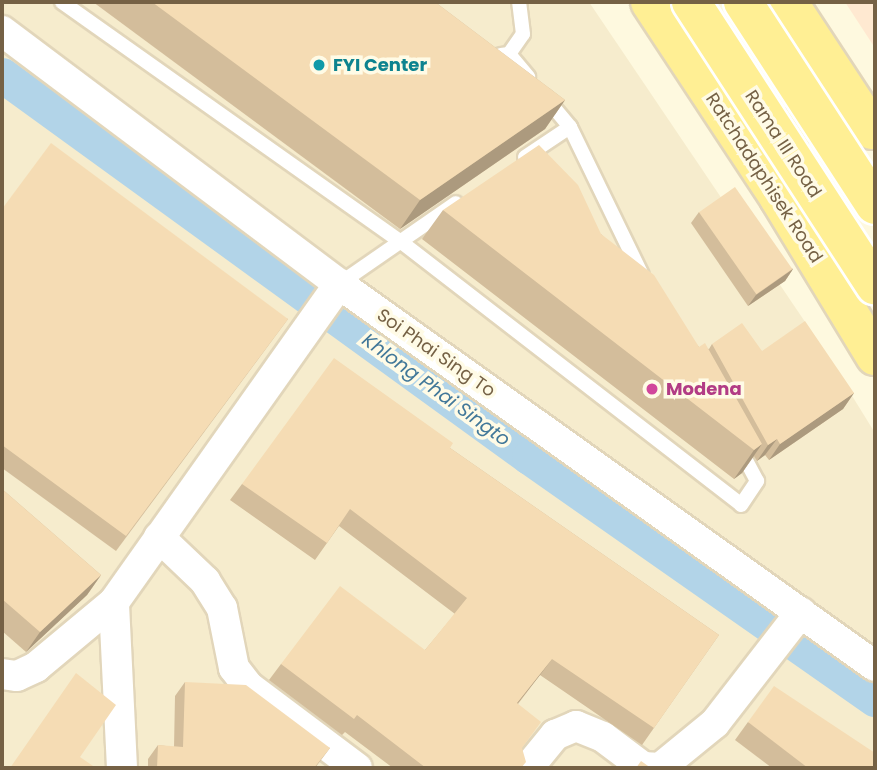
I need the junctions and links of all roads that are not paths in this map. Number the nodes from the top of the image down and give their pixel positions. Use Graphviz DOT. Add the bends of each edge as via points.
graph roads {
  1 [pos="62,2"];
  2 [pos="519,2"];
  3 [pos="650,2"];
  4 [pos="691,2"];
  5 [pos="743,2"];
  6 [pos="788,2"];
  7 [pos="2,31"];
  8 [pos="481,53"];
  9 [pos="509,54"];
  10 [pos="570,127"];
  11 [pos="874,132"];
  12 [pos="513,165"];
  13 [pos="468,195"];
  14 [pos="779,198"];
  15 [pos="875,205"];
  16 [pos="400,241"];
  17 [pos="875,285"];
  18 [pos="333,292"];
  19 [pos="653,294"];
  20 [pos="875,356"];
  21 [pos="731,434"];
  22 [pos="159,537"];
  23 [pos="114,603"];
  24 [pos="795,620"];
  25 [pos="875,666"];
  26 [pos="7,683"];
  27 [pos="122,768"];
  28 [pos="357,768"];
  29 [pos="528,768"];
  1 -- 16 [label="lane"];
  2 -- 9 [label="lane" via="523,34"];
  3 -- 14 [label="main road, Ratchadaphisek Road"];
  4 -- 17 [label="main road, Rama III Road, bridge"];
  5 -- 15 [label="main road, bridge"];
  6 -- 11 [label="main road"];
  7 -- 18 [label="street, Soi Phai Sing To"];
  8 -- 9 [label="lane" via="489,57"];
  9 -- 10 [label="lane"];
  10 -- 12 [label="lane"];
  10 -- 19 [label="lane"];
  11 -- 14 [label="main road" via="842,111 810,116 788,134 771,159"];
  13 -- 16 [label="lane"];
  14 -- 20 [label="main road, Ratchadaphisek Road"];
  16 -- 18 [label="lane"];
  16 -- 21 [label="lane" via="741,505 757,481"];
  18 -- 22 [label="street"];
  18 -- 24 [label="street, Soi Phai Sing To"];
  22 -- 23 [label="street"];
  22 -- 28 [label="street" via="205,581 222,608 234,668 249,687"];
  23 -- 26 [label="street" via="36,667"];
  23 -- 27 [label="street"];
  24 -- 25 [label="street, Soi Phai Sing To"];
  24 -- 29 [label="street" via="715,723 660,768 643,767 603,737 576,726 555,735"];
}
